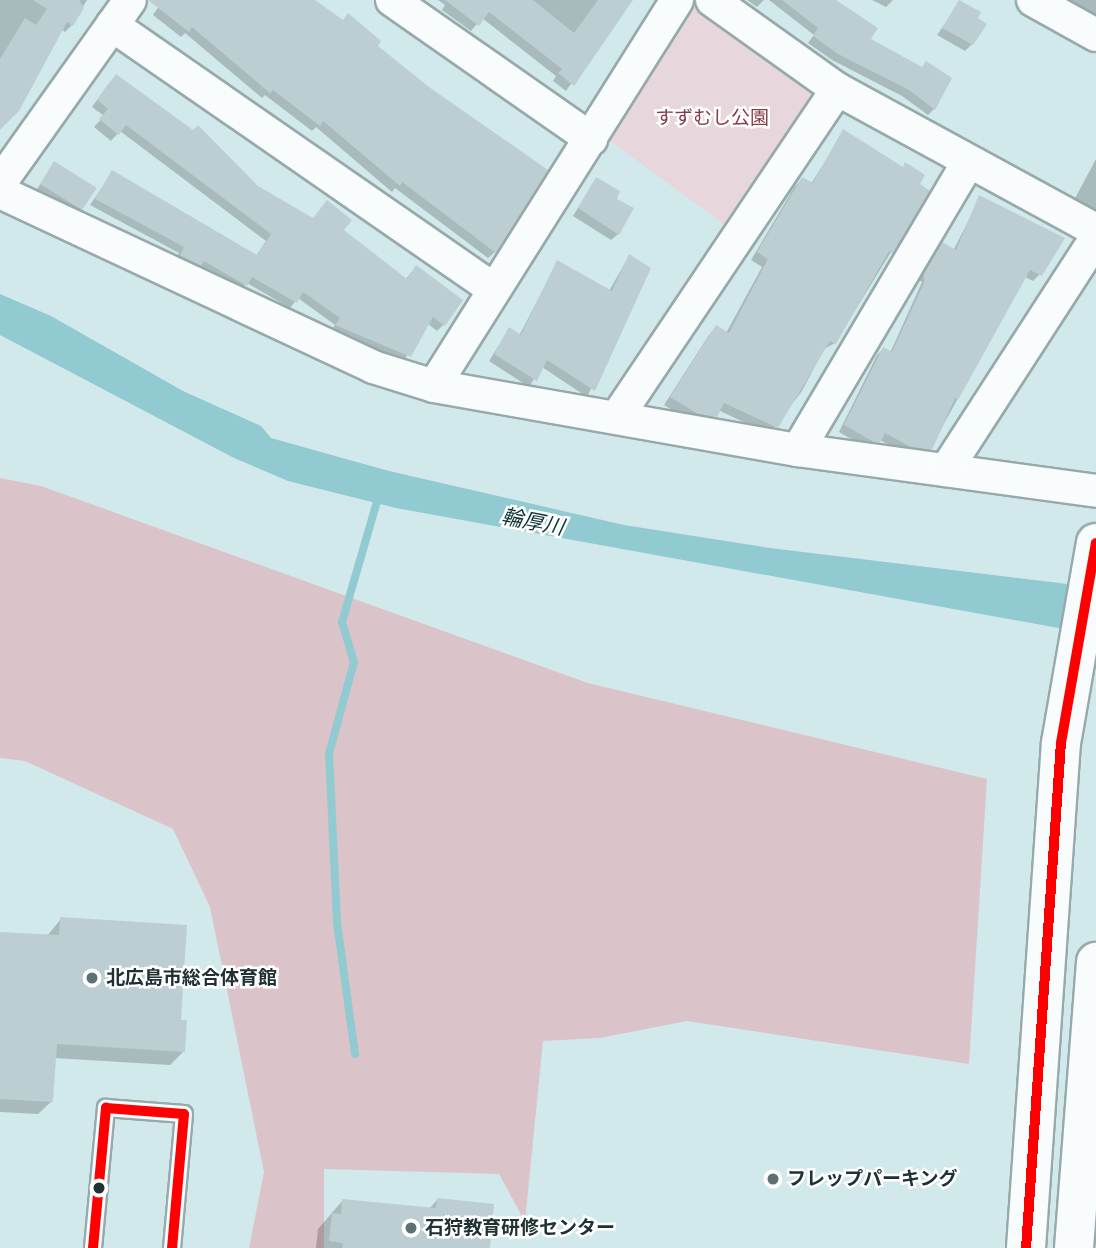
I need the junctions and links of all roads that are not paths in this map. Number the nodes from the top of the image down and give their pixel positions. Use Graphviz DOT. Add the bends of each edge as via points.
graph roads {
  1 [pos="392,0"];
  2 [pos="677,0"];
  3 [pos="712,0"];
  4 [pos="1033,0"];
  5 [pos="121,12"];
  6 [pos="1096,35"];
  7 [pos="837,89"];
  8 [pos="591,139"];
  9 [pos="968,162"];
  10 [pos="0,183"];
  11 [pos="0,192"];
  12 [pos="1096,230"];
  13 [pos="1096,238"];
  14 [pos="494,290"];
  15 [pos="434,386"];
  16 [pos="617,417"];
  17 [pos="798,450"];
  18 [pos="946,470"];
  19 [pos="1096,491"];
  20 [pos="1096,542"];
  21 [pos="1096,962"];
  22 [pos="93,1248"];
  23 [pos="172,1248"];
  24 [pos="1026,1248"];
  25 [pos="1074,1248"];
  1 -- 8 [label="street"];
  2 -- 8 [label="street"];
  3 -- 7 [label="street"];
  4 -- 6 [label="street"];
  5 -- 10 [label="street"];
  5 -- 14 [label="street"];
  7 -- 9 [label="street"];
  7 -- 16 [label="street"];
  8 -- 14 [label="street"];
  9 -- 12 [label="street"];
  9 -- 17 [label="street"];
  11 -- 15 [label="street" via="373,367"];
  13 -- 18 [label="street"];
  14 -- 15 [label="street"];
  15 -- 16 [label="street"];
  16 -- 17 [label="street"];
  17 -- 18 [label="street"];
  18 -- 19 [label="street"];
  20 -- 24 [label="street" via="1061,743"];
  21 -- 25 [label="street"];
  22 -- 23 [label="lane" via="106,1108 184,1114"];
}
